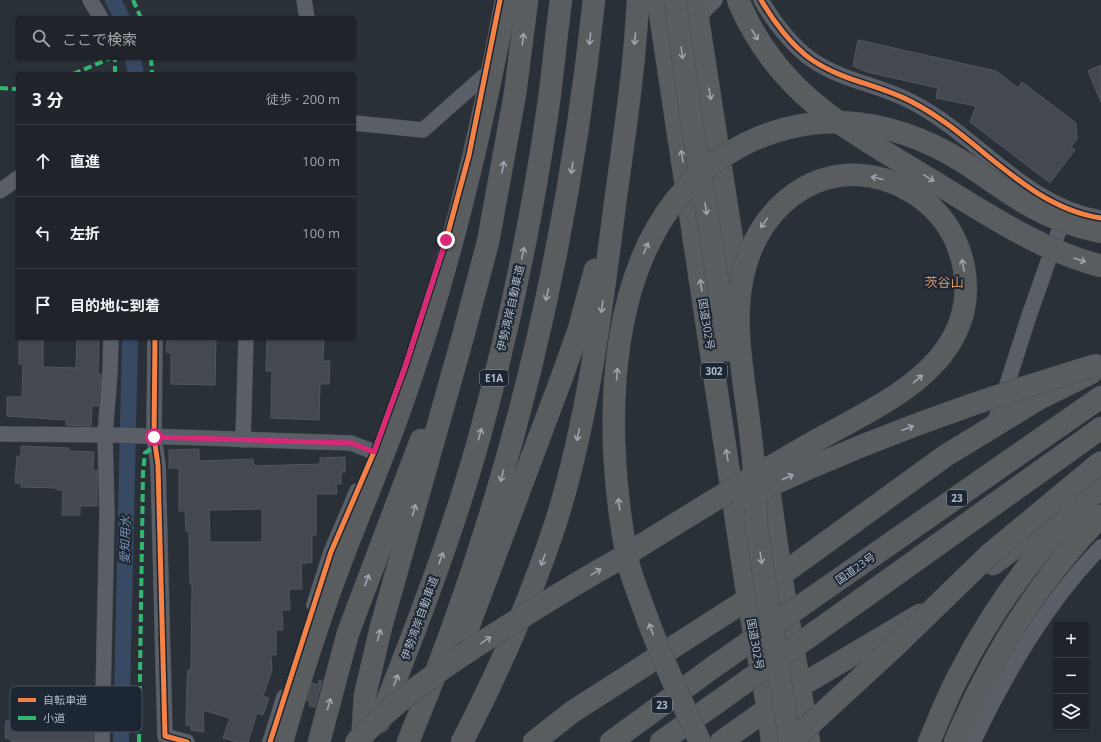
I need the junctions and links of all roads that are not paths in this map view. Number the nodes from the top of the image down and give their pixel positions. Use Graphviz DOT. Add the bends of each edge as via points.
graph roads {
  1 [pos="90,0"];
  2 [pos="304,0"];
  3 [pos="500,0"];
  4 [pos="506,0"];
  5 [pos="528,0"];
  6 [pos="561,0"];
  7 [pos="594,0"];
  8 [pos="638,0"];
  9 [pos="658,0"];
  10 [pos="675,0"];
  11 [pos="715,0"];
  12 [pos="738,0"];
  13 [pos="761,0"];
  14 [pos="697,9"];
  15 [pos="100,16"];
  16 [pos="307,16"];
  17 [pos="484,76"];
  18 [pos="626,122"];
  19 [pos="356,123"];
  20 [pos="16,179"];
  21 [pos="0,191"];
  22 [pos="498,192"];
  23 [pos="1067,208"];
  24 [pos="1101,218"];
  25 [pos="1101,232"];
  26 [pos="1101,266"];
  27 [pos="111,340"];
  28 [pos="155,340"];
  29 [pos="246,340"];
  30 [pos="1101,362"];
  31 [pos="1101,368"];
  32 [pos="1101,398"];
  33 [pos="994,425"];
  34 [pos="1101,428"];
  35 [pos="0,434"];
  36 [pos="109,435"];
  37 [pos="154,437"];
  38 [pos="243,440"];
  39 [pos="374,452"];
  40 [pos="1101,462"];
  41 [pos="1101,471"];
  42 [pos="1101,487"];
  43 [pos="1101,516"];
  44 [pos="757,534"];
  45 [pos="1101,547"];
  46 [pos="616,560"];
  47 [pos="781,575"];
  48 [pos="748,599"];
  49 [pos="103,686"];
  50 [pos="800,686"];
  51 [pos="768,709"];
  52 [pos="102,732"];
  53 [pos="102,742"];
  54 [pos="188,742"];
  55 [pos="270,742"];
  56 [pos="282,742"];
  57 [pos="319,742"];
  58 [pos="356,742"];
  59 [pos="362,742"];
  60 [pos="371,742"];
  61 [pos="408,742"];
  62 [pos="421,742"];
  63 [pos="462,742"];
  64 [pos="534,742"];
  65 [pos="611,742"];
  66 [pos="661,742"];
  67 [pos="700,742"];
  68 [pos="721,742"];
  69 [pos="772,742"];
  70 [pos="790,742"];
  71 [pos="809,742"];
  72 [pos="929,742"];
  73 [pos="955,742"];
  74 [pos="973,742"];
  1 -- 15 [label="street"];
  2 -- 16 [label="street"];
  3 -- 17 [label="street"];
  4 -- 56 [label="highway" via="459,221 432,313 398,416 322,615"];
  22 -- 5 [label="highway, one-way"];
  60 -- 6 [label="highway, 伊勢湾岸自動車道 / E1A, one-way, bridge" via="411,643 447,541 491,392 529,223 548,108"];
  7 -- 61 [label="highway, one-way, bridge" via="572,169 532,362 499,485 474,565 449,639"];
  8 -- 18 [label="highway, one-way"];
  48 -- 9 [label="highway, 国道302号 / 302, one-way"];
  10 -- 44 [label="highway, one-way, bridge"];
  11 -- 14 [label="street"];
  12 -- 26 [label="highway, one-way, bridge" via="753,32 768,54 784,74 820,108 872,144 1010,227 1062,254"];
  13 -- 23 [label="street" via="786,34 810,58 833,73 912,102 963,134 1034,191"];
  14 -- 47 [label="highway, one-way"];
  17 -- 19 [label="street" via="423,130"];
  17 -- 39 [label="street" via="470,155 446,240 405,367"];
  18 -- 62 [label="highway, bridge" via="602,241 576,337 507,528"];
  18 -- 63 [label="highway, one-way, bridge" via="600,317 570,471 556,521 523,610 482,704"];
  20 -- 21 [label="street"];
  57 -- 22 [label="highway, one-way" via="348,633 427,426"];
  59 -- 22 [label="highway, one-way" via="365,695 381,627 474,300"];
  23 -- 24 [label="street"];
  23 -- 33 [label="street"];
  67 -- 25 [label="highway, one-way, bridge" via="658,648 629,564 617,489 615,423 618,357 628,297 647,244 677,197 716,161 761,136 808,124 858,124 900,132 924,142 948,153 1032,207 1077,226"];
  27 -- 36 [label="street"];
  28 -- 37 [label="street"];
  29 -- 38 [label="street"];
  46 -- 30 [label="highway, one-way, bridge" via="702,517 842,453 972,404"];
  31 -- 33 [label="highway" via="1040,398"];
  32 -- 65 [label="highway, 国道23号 / 23, bridge" via="712,668"];
  33 -- 47 [label="highway" via="945,456"];
  34 -- 66 [label="highway, 23, bridge"];
  35 -- 36 [label="street"];
  36 -- 37 [label="street"];
  36 -- 49 [label="street"];
  37 -- 38 [label="street"];
  37 -- 54 [label="street" via="158,465 165,736"];
  38 -- 39 [label="street" via="351,443"];
  39 -- 55 [label="street" via="331,552"];
  40 -- 70 [label="highway, bridge" via="990,554 892,650"];
  41 -- 50 [label="highway" via="1040,529 970,581 912,621"];
  42 -- 72 [label="highway" via="1045,545 992,616 959,674"];
  43 -- 73 [label="highway" via="1043,584 1013,629 989,670"];
  46 -- 44 [label="highway, one-way, bridge" via="741,484 748,480 755,476 762,472 842,425 888,400 921,376 945,351 955,335 966,297 966,279 957,241 944,220 923,199 888,180 851,174 834,177 799,190 784,200 771,214 751,246 741,281 740,323 754,461 754,476 755,483"];
  44 -- 70 [label="highway, one-way, bridge"];
  45 -- 74 [label="street" via="1053,603 1019,654"];
  58 -- 46 [label="highway, one-way, bridge" via="401,700 440,672 499,631"];
  47 -- 48 [label="highway"];
  47 -- 50 [label="highway"];
  48 -- 51 [label="highway, 国道302号 / 302"];
  48 -- 64 [label="highway" via="572,712"];
  50 -- 51 [label="highway"];
  50 -- 71 [label="highway"];
  51 -- 68 [label="highway"];
  51 -- 69 [label="highway, 国道302号 / 302"];
  52 -- 53 [label="street"];
}
